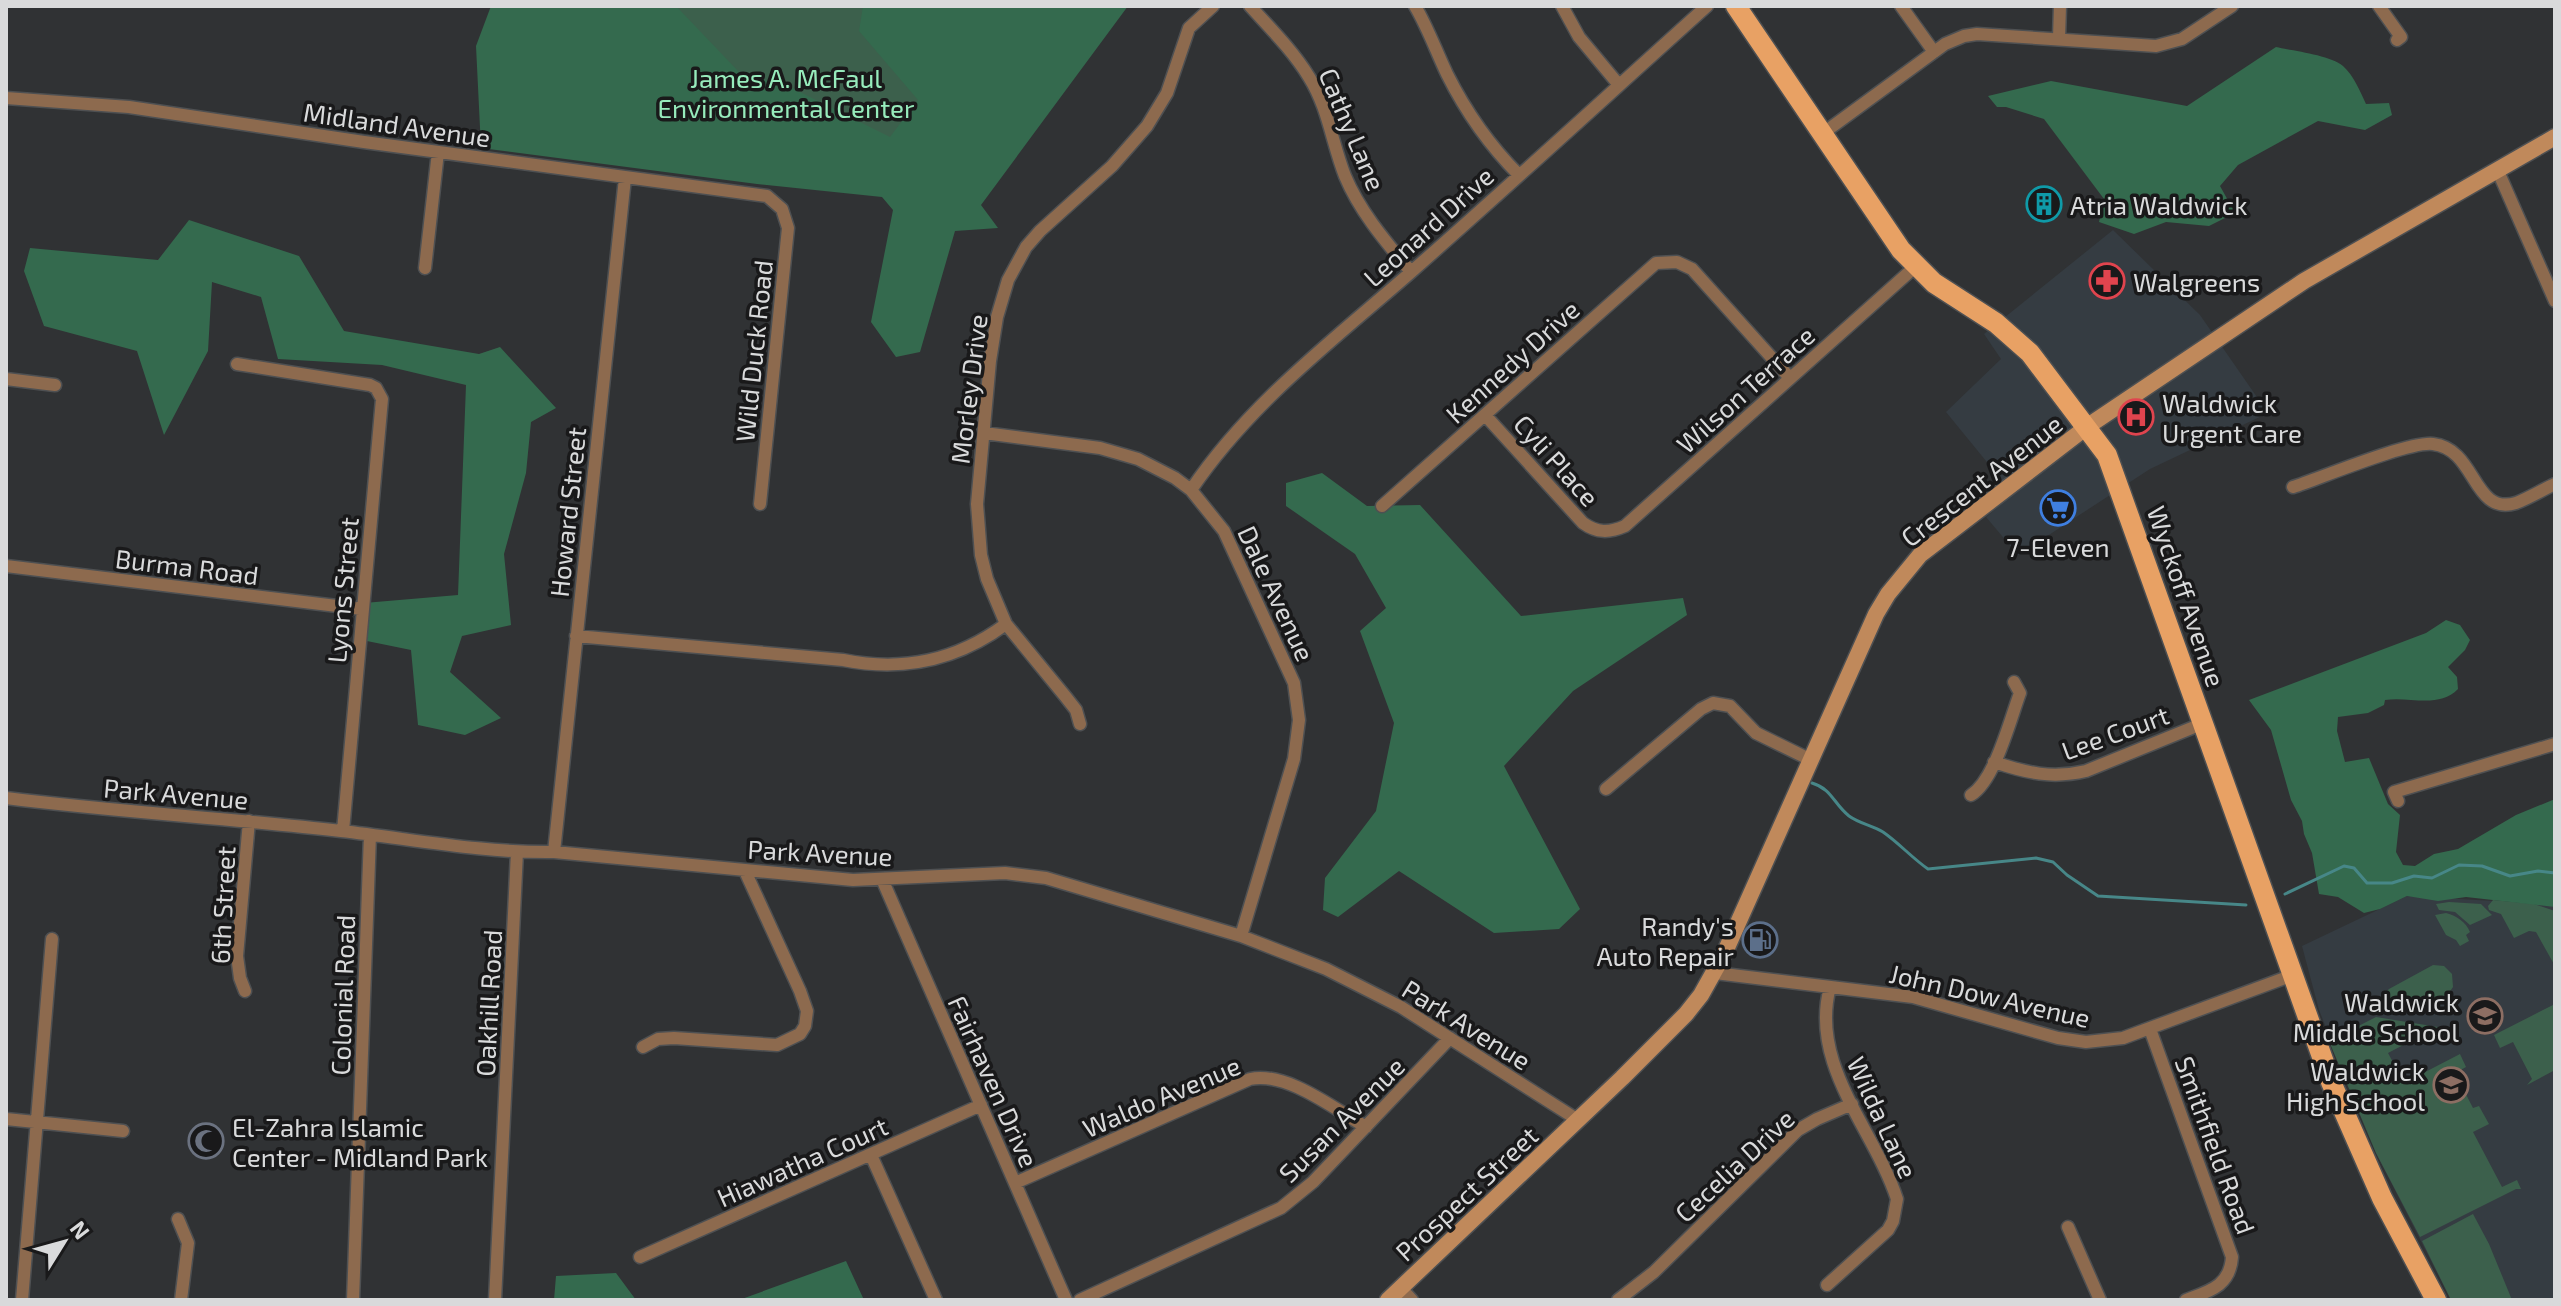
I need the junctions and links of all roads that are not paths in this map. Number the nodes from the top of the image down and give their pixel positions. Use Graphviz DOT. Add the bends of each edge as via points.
graph roads {
  1 [pos="1213,6"];
  2 [pos="1250,6"];
  3 [pos="1415,6"];
  4 [pos="1562,6"];
  5 [pos="1707,6"];
  6 [pos="1736,6"];
  7 [pos="1901,6"];
  8 [pos="2060,6"];
  9 [pos="2379,6"];
  10 [pos="2228,7"];
  11 [pos="2059,38"];
  12 [pos="2397,40"];
  13 [pos="1934,52"];
  14 [pos="1619,85"];
  15 [pos="6,98"];
  16 [pos="1822,134"];
  17 [pos="2555,137"];
  18 [pos="438,152"];
  19 [pos="2497,169"];
  20 [pos="1519,175"];
  21 [pos="625,178"];
  22 [pos="778,205"];
  23 [pos="1916,266"];
  24 [pos="425,268"];
  25 [pos="1411,272"];
  26 [pos="2555,301"];
  27 [pos="237,364"];
  28 [pos="1790,378"];
  29 [pos="6,379"];
  30 [pos="55,385"];
  31 [pos="1485,415"];
  32 [pos="2088,426"];
  33 [pos="984,433"];
  34 [pos="2555,484"];
  35 [pos="2293,487"];
  36 [pos="1191,490"];
  37 [pos="760,504"];
  38 [pos="1382,506"];
  39 [pos="1599,531"];
  40 [pos="6,566"];
  41 [pos="362,609"];
  42 [pos="1006,624"];
  43 [pos="576,636"];
  44 [pos="2014,682"];
  45 [pos="2204,723"];
  46 [pos="1080,724"];
  47 [pos="2555,744"];
  48 [pos="1811,760"];
  49 [pos="1994,762"];
  50 [pos="1606,789"];
  51 [pos="1971,795"];
  52 [pos="6,798"];
  53 [pos="2398,801"];
  54 [pos="249,821"];
  55 [pos="343,831"];
  56 [pos="370,835"];
  57 [pos="517,852"];
  58 [pos="554,852"];
  59 [pos="745,871"];
  60 [pos="882,879"];
  61 [pos="1241,936"];
  62 [pos="52,939"];
  63 [pos="1715,973"];
  64 [pos="2293,975"];
  65 [pos="1830,987"];
  66 [pos="245,991"];
  67 [pos="2150,1029"];
  68 [pos="1450,1038"];
  69 [pos="643,1047"];
  70 [pos="1852,1104"];
  71 [pos="981,1105"];
  72 [pos="6,1119"];
  73 [pos="1578,1120"];
  74 [pos="35,1122"];
  75 [pos="1366,1127"];
  76 [pos="123,1131"];
  77 [pos="871,1155"];
  78 [pos="1015,1183"];
  79 [pos="178,1219"];
  80 [pos="2068,1227"];
  81 [pos="640,1257"];
  82 [pos="1827,1285"];
  83 [pos="1406,1294"];
  84 [pos="1636,1295"];
  85 [pos="22,1300"];
  86 [pos="181,1300"];
  87 [pos="353,1300"];
  88 [pos="495,1300"];
  89 [pos="936,1300"];
  90 [pos="1066,1300"];
  91 [pos="1080,1300"];
  92 [pos="1388,1300"];
  93 [pos="1618,1300"];
  94 [pos="2100,1300"];
  95 [pos="2186,1300"];
  96 [pos="2436,1300"];
  1 -- 33 [label="street, Morley Drive" via="1189,28 1154,116 1112,166 1040,231 1016,263 997,317"];
  2 -- 25 [label="street, Cathy Lane" via="1310,79 1356,198"];
  3 -- 20 [label="street" via="1464,105"];
  4 -- 14 [label="street" via="1585,45"];
  5 -- 14 [label="street, Leonard Drive"];
  6 -- 16 [label="main road, Wyckoff Avenue"];
  7 -- 13 [label="street"];
  8 -- 11 [label="street"];
  9 -- 12 [label="street" via="2401,37"];
  10 -- 11 [label="street" via="2182,39 2156,46"];
  11 -- 13 [label="street" via="1977,34"];
  13 -- 16 [label="street"];
  14 -- 20 [label="street, Leonard Drive"];
  15 -- 18 [label="street, Midland Avenue" via="129,107"];
  16 -- 23 [label="main road, Wyckoff Avenue"];
  17 -- 19 [label="main road, Crescent Avenue"];
  18 -- 21 [label="street, Midland Avenue"];
  18 -- 24 [label="street"];
  19 -- 26 [label="street"];
  19 -- 32 [label="main road, Crescent Avenue" via="2304,281"];
  20 -- 25 [label="street, Leonard Drive"];
  21 -- 22 [label="street, Midland Avenue" via="758,193"];
  21 -- 43 [label="street, Howard Street"];
  22 -- 37 [label="street, Wild Duck Road" via="788,228"];
  23 -- 28 [label="street, Wilson Terrace"];
  23 -- 32 [label="main road, Wyckoff Avenue" via="1952,298 2014,337"];
  25 -- 36 [label="street, Leonard Drive" via="1246,421"];
  27 -- 41 [label="street, Lyons Street" via="370,385 382,399"];
  28 -- 31 [label="street, Kennedy Drive" via="1692,269 1677,262 1656,263"];
  28 -- 39 [label="street, Wilson Terrace" via="1625,526"];
  29 -- 30 [label="street"];
  31 -- 38 [label="street, Kennedy Drive"];
  31 -- 39 [label="street, Cyli Place" via="1583,523"];
  32 -- 45 [label="main road, Wyckoff Avenue" via="2115,469"];
  32 -- 48 [label="main road, Crescent Avenue" via="1938,539 1904,572 1876,614"];
  33 -- 36 [label="street, Dale Avenue" via="1119,452"];
  33 -- 42 [label="street, Morley Drive" via="978,530 987,579"];
  34 -- 35 [label="street" via="2515,503 2497,503 2483,494 2459,456 2431,443"];
  36 -- 61 [label="street, Dale Avenue" via="1224,531 1274,635 1298,700 1294,759"];
  40 -- 41 [label="street, Burma Road"];
  41 -- 55 [label="street, Lyons Street"];
  42 -- 43 [label="street" via="969,648 931,662 883,666"];
  42 -- 46 [label="street, Morley Drive" via="1076,710"];
  43 -- 58 [label="street, Howard Street"];
  44 -- 49 [label="street" via="2020,693"];
  45 -- 49 [label="street, Lee Court" via="2068,775 2031,774"];
  45 -- 64 [label="main road, Wyckoff Avenue"];
  47 -- 53 [label="street" via="2394,792"];
  48 -- 50 [label="street" via="1756,733 1730,706 1713,703"];
  48 -- 63 [label="main road, Crescent Avenue"];
  49 -- 51 [label="street" via="1981,789"];
  52 -- 54 [label="street, Park Avenue"];
  54 -- 55 [label="street, Park Avenue"];
  54 -- 66 [label="street, 6th Street" via="237,956"];
  55 -- 56 [label="street, Park Avenue"];
  56 -- 57 [label="street, Park Avenue"];
  56 -- 87 [label="street, Colonial Road"];
  57 -- 58 [label="street, Park Avenue"];
  57 -- 88 [label="street, Oakhill Road"];
  58 -- 59 [label="street, Park Avenue"];
  59 -- 60 [label="street, Park Avenue"];
  59 -- 69 [label="street" via="800,991 807,1011 805,1026 777,1045 674,1038"];
  60 -- 61 [label="street, Park Avenue" via="1026,874"];
  60 -- 71 [label="street, Fairhaven Drive"];
  61 -- 68 [label="street, Park Avenue" via="1364,987"];
  62 -- 74 [label="street"];
  63 -- 65 [label="street, John Dow Avenue"];
  63 -- 73 [label="main road, Crescent Avenue" via="1686,1014"];
  64 -- 67 [label="street, John Dow Avenue"];
  64 -- 96 [label="main road, Wyckoff Avenue" via="2355,1141"];
  65 -- 67 [label="street, John Dow Avenue" via="1913,997 2069,1041 2109,1041"];
  65 -- 70 [label="street, Wilda Lane" via="1825,1015 1828,1050"];
  67 -- 95 [label="street, Smithfield Road" via="2232,1257 2223,1283"];
  68 -- 73 [label="street, Park Avenue"];
  68 -- 75 [label="street, Susan Avenue"];
  70 -- 82 [label="street, Wilda Lane" via="1893,1188 1896,1209 1888,1230"];
  70 -- 84 [label="street, Cecelia Drive" via="1798,1130"];
  71 -- 77 [label="street, Hiawatha Court"];
  71 -- 78 [label="street, Fairhaven Drive"];
  72 -- 74 [label="street"];
  73 -- 83 [label="main road, Prospect Street"];
  74 -- 76 [label="street"];
  74 -- 85 [label="street"];
  75 -- 78 [label="street, Waldo Avenue" via="1284,1081 1261,1077"];
  75 -- 91 [label="street, Susan Avenue" via="1281,1208"];
  77 -- 81 [label="street, Hiawatha Court"];
  77 -- 89 [label="street"];
  78 -- 90 [label="street, Fairhaven Drive"];
  79 -- 86 [label="street" via="188,1243"];
  80 -- 94 [label="street"];
  83 -- 92 [label="main road, Prospect Street"];
  84 -- 93 [label="street, Cecelia Drive"];
}
